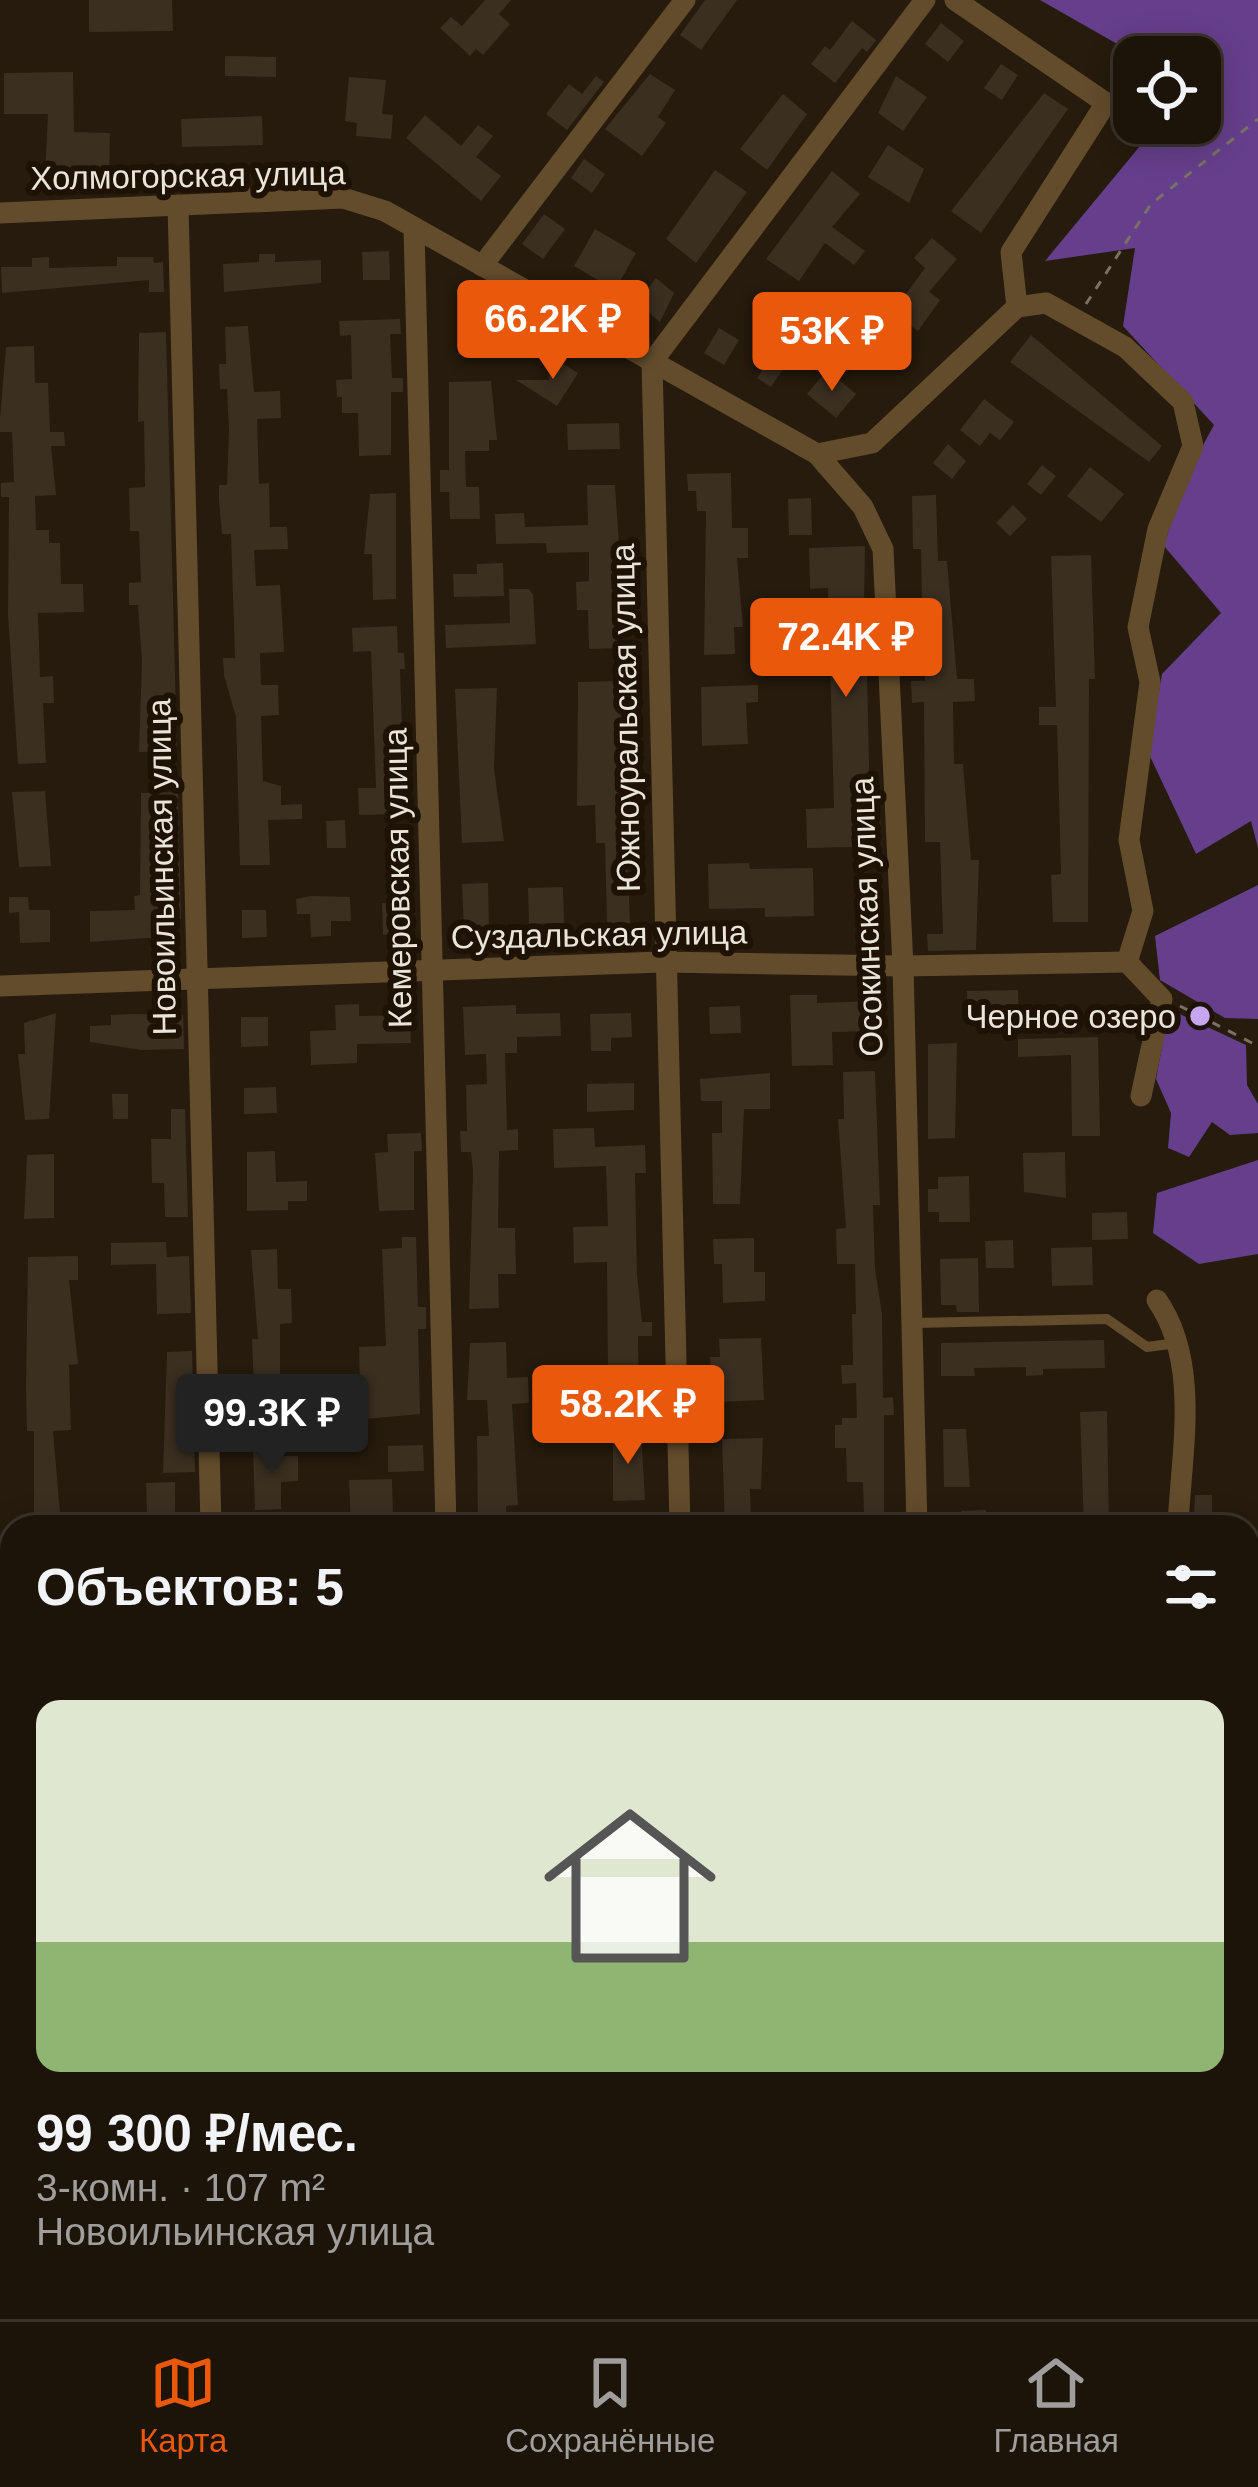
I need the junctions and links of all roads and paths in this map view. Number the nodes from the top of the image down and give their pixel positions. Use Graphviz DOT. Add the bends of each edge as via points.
graph roads {
  1 [pos="685,0"];
  2 [pos="925,0"];
  3 [pos="955,0"];
  4 [pos="1258,119"];
  5 [pos="186,194"];
  6 [pos="0,213"];
  7 [pos="414,228"];
  8 [pos="482,266"];
  9 [pos="1017,307"];
  10 [pos="1076,320"];
  11 [pos="652,362"];
  12 [pos="817,454"];
  13 [pos="662,962"];
  14 [pos="1127,962"];
  15 [pos="903,966"];
  16 [pos="432,970"];
  17 [pos="197,977"];
  18 [pos="0,986"];
  19 [pos="1162,999"];
  20 [pos="1258,1046"];
  21 [pos="1141,1096"];
  22 [pos="1157,1300"];
  23 [pos="914,1323"];
  24 [pos="1177,1343"];
  25 [pos="211,1515"];
  26 [pos="446,1515"];
  27 [pos="680,1515"];
  28 [pos="917,1515"];
  29 [pos="1178,1515"];
  1 -- 8 [label="street"];
  2 -- 11 [label="street"];
  3 -- 9 [label="street" via="1106,103 1011,252"];
  4 -- 10 [label="path" via="1151,204"];
  5 -- 6 [label="street, Холмогорская улица"];
  5 -- 7 [label="street, Холмогорская улица" via="248,202 343,199"];
  5 -- 17 [label="street, Новоильинская улица"];
  7 -- 8 [label="street, Холмогорская улица"];
  7 -- 16 [label="street, Кемеровская улица"];
  8 -- 11 [label="street, Холмогорская улица"];
  9 -- 10 [label="street" via="1046,303"];
  9 -- 12 [label="street" via="872,443"];
  10 -- 14 [label="street" via="1126,347 1183,402 1193,446 1159,529 1138,627 1150,682 1129,840 1143,911"];
  11 -- 12 [label="street, Холмогорская улица"];
  11 -- 13 [label="street, Южноуральская улица"];
  12 -- 15 [label="street, Осокинская улица" via="863,507 883,549"];
  13 -- 15 [label="street, Суздальская улица"];
  13 -- 16 [label="street, Суздальская улица"];
  13 -- 27 [label="street, Южноуральская улица"];
  14 -- 15 [label="street, Суздальская улица"];
  14 -- 19 [label="street"];
  15 -- 23 [label="street, Осокинская улица"];
  16 -- 17 [label="street, Суздальская улица"];
  16 -- 26 [label="street, Кемеровская улица"];
  17 -- 18 [label="street, Суздальская улица"];
  17 -- 25 [label="street, Новоильинская улица"];
  19 -- 20 [label="path"];
  19 -- 21 [label="street"];
  22 -- 24 [label="street"];
  23 -- 24 [label="lane" via="1107,1319 1148,1347"];
  23 -- 28 [label="street, Осокинская улица"];
  24 -- 29 [label="street" via="1184,1359"];
}
